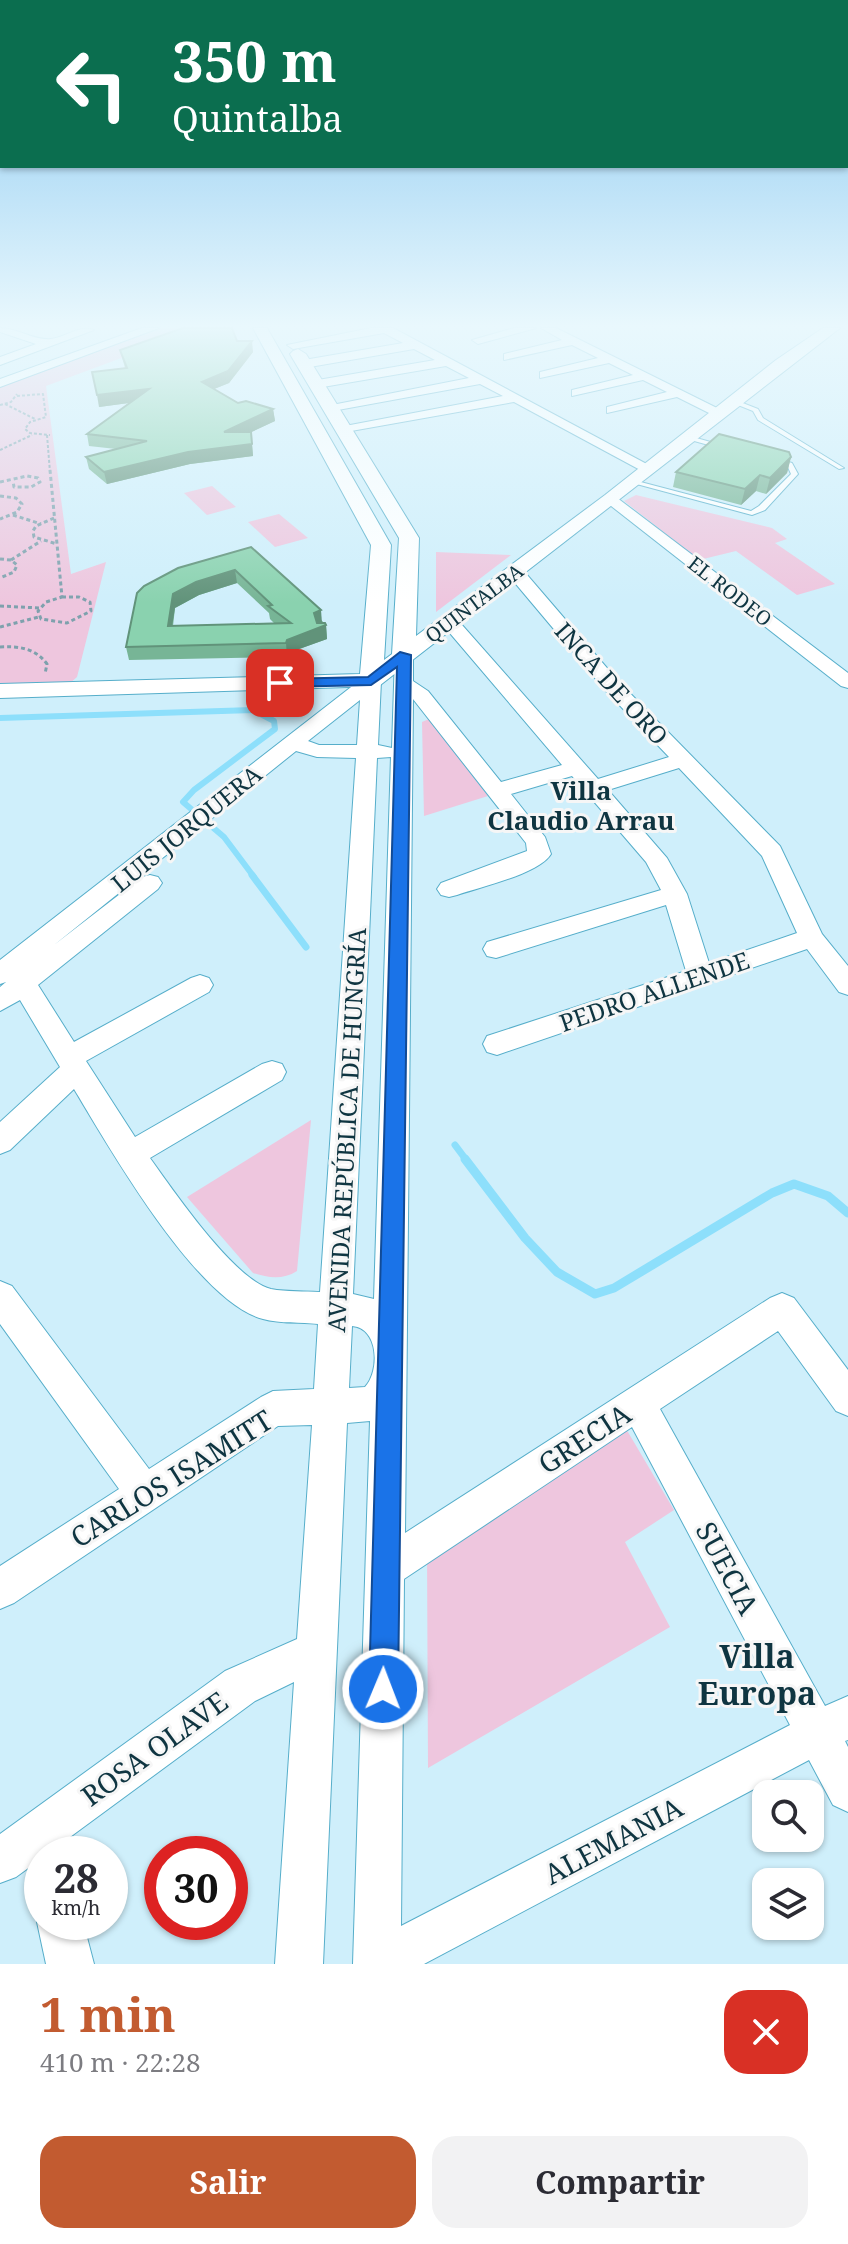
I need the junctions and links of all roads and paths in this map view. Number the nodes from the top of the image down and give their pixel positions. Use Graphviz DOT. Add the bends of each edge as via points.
graph roads {
  1 [pos="35,419"];
  2 [pos="312,420"];
  3 [pos="339,420"];
  4 [pos="400,420"];
  5 [pos="556,420"];
  6 [pos="713,420"];
  7 [pos="761,420"];
  8 [pos="535,426"];
  9 [pos="345,430"];
  10 [pos="34,434"];
  11 [pos="689,438"];
  12 [pos="0,450"];
  13 [pos="734,450"];
  14 [pos="765,457"];
  15 [pos="841,468"];
  16 [pos="649,469"];
  17 [pos="51,478"];
  18 [pos="40,480"];
  19 [pos="13,481"];
  20 [pos="0,482"];
  21 [pos="633,482"];
  22 [pos="379,490"];
  23 [pos="354,494"];
  24 [pos="0,496"];
  25 [pos="612,499"];
  26 [pos="13,514"];
  27 [pos="54,518"];
  28 [pos="0,519"];
  29 [pos="41,524"];
  30 [pos="41,541"];
  31 [pos="57,544"];
  32 [pos="0,559"];
  33 [pos="11,560"];
  34 [pos="516,573"];
  35 [pos="0,578"];
  36 [pos="62,597"];
  37 [pos="0,606"];
  38 [pos="40,608"];
  39 [pos="406,614"];
  40 [pos="39,617"];
  41 [pos="449,621"];
  42 [pos="0,627"];
  43 [pos="0,647"];
  44 [pos="393,673"];
  45 [pos="848,682"];
  46 [pos="37,690"];
  47 [pos="0,691"];
  48 [pos="293,743"];
  49 [pos="367,752"];
  50 [pos="402,752"];
  51 [pos="683,760"];
  52 [pos="578,767"];
  53 [pos="595,787"];
  54 [pos="499,790"];
  55 [pos="150,883"];
  56 [pos="449,889"];
  57 [pos="675,894"];
  58 [pos="812,938"];
  59 [pos="496,949"];
  60 [pos="700,975"];
  61 [pos="8,981"];
  62 [pos="200,985"];
  63 [pos="848,985"];
  64 [pos="497,1044"];
  65 [pos="73,1063"];
  66 [pos="272,1072"];
  67 [pos="0,1141"];
  68 [pos="132,1154"];
  69 [pos="0,1297"];
  70 [pos="335,1307"];
  71 [pos="390,1345"];
  72 [pos="390,1380"];
  73 [pos="848,1399"];
  74 [pos="638,1403"];
  75 [pos="330,1408"];
  76 [pos="144,1492"];
  77 [pos="386,1568"];
  78 [pos="0,1589"];
  79 [pos="316,1651"];
  80 [pos="833,1725"];
  81 [pos="848,1790"];
  82 [pos="50,1836"];
  83 [pos="24,1851"];
  84 [pos="0,1861"];
  85 [pos="64,1940"];
  86 [pos="378,1963"];
  87 [pos="70,1964"];
  88 [pos="299,1964"];
  1 -- 10 [label="path" via="25,429"];
  2 -- 23 [label="street, AVENIDA REPÚBLICA DE HUNGRÍA"];
  3 -- 9 [label="street"];
  4 -- 9 [label="street"];
  5 -- 8 [label="street"];
  5 -- 16 [label="street"];
  6 -- 11 [label="street, QUINTALBA"];
  7 -- 15 [label="lane"];
  9 -- 22 [label="street"];
  10 -- 12 [label="path"];
  10 -- 17 [label="path" via="48,435"];
  11 -- 13 [label="lane"];
  11 -- 16 [label="street, QUINTALBA"];
  14 -- 21 [label="lane" via="790,464 795,474 752,513"];
  16 -- 21 [label="street, QUINTALBA"];
  17 -- 18 [label="path"];
  17 -- 27 [label="path"];
  18 -- 19 [label="path" via="27,476"];
  18 -- 19 [label="path" via="26,488 14,487"];
  19 -- 20 [label="path"];
  21 -- 25 [label="street, QUINTALBA"];
  22 -- 23 [label="street"];
  22 -- 39 [label="street" via="409,538"];
  23 -- 44 [label="street, AVENIDA REPÚBLICA DE HUNGRÍA" via="381,545"];
  24 -- 26 [label="path" via="20,501"];
  25 -- 34 [label="street, QUINTALBA"];
  25 -- 45 [label="street, EL RODEO"];
  26 -- 28 [label="path"];
  26 -- 29 [label="path"];
  27 -- 29 [label="path"];
  27 -- 31 [label="path"];
  29 -- 30 [label="path" via="33,531"];
  30 -- 31 [label="path"];
  30 -- 33 [label="path"];
  31 -- 36 [label="path"];
  32 -- 33 [label="path"];
  33 -- 35 [label="path" via="16,569"];
  34 -- 41 [label="street, QUINTALBA"];
  34 -- 51 [label="street, INCA DE ORO"];
  36 -- 38 [label="path"];
  36 -- 40 [label="path" via="85,599 91,611 63,624"];
  37 -- 38 [label="path"];
  38 -- 40 [label="path"];
  39 -- 41 [label="street"];
  39 -- 44 [label="street"];
  40 -- 42 [label="path"];
  41 -- 44 [label="street, QUINTALBA"];
  41 -- 52 [label="street"];
  43 -- 46 [label="path" via="42,655 47,664"];
  44 -- 46 [label="street"];
  44 -- 48 [label="street, LUIS JORQUERA"];
  44 -- 49 [label="street, AVENIDA REPÚBLICA DE HUNGRÍA"];
  44 -- 50 [label="street"];
  44 -- 54 [label="street" via="421,695"];
  46 -- 47 [label="street"];
  48 -- 49 [label="street" via="317,751"];
  48 -- 61 [label="street, LUIS JORQUERA"];
  49 -- 50 [label="street"];
  49 -- 70 [label="street, AVENIDA REPÚBLICA DE HUNGRÍA"];
  50 -- 71 [label="street"];
  51 -- 53 [label="street"];
  51 -- 58 [label="street, INCA DE ORO" via="772,852"];
  52 -- 53 [label="street"];
  52 -- 54 [label="street"];
  53 -- 57 [label="street" via="655,858"];
  54 -- 56 [label="street" via="537,842 539,854"];
  55 -- 61 [label="street"];
  57 -- 59 [label="street"];
  57 -- 60 [label="street"];
  58 -- 60 [label="street, PEDRO ALLENDE"];
  58 -- 63 [label="street, INCA DE ORO"];
  60 -- 64 [label="street, PEDRO ALLENDE"];
  61 -- 65 [label="street"];
  62 -- 65 [label="street"];
  65 -- 67 [label="street"];
  65 -- 68 [label="street"];
  66 -- 68 [label="street"];
  68 -- 70 [label="street" via="185,1234 248,1299"];
  69 -- 76 [label="street"];
  70 -- 71 [label="street" via="374,1315 384,1325"];
  70 -- 75 [label="street, AVENIDA REPÚBLICA DE HUNGRÍA"];
  71 -- 72 [label="street"];
  72 -- 75 [label="street, CARLOS ISAMITT" via="370,1404"];
  72 -- 77 [label="street"];
  73 -- 74 [label="street, GRECIA" via="782,1309"];
  74 -- 77 [label="street, GRECIA"];
  74 -- 80 [label="street, SUECIA"];
  75 -- 76 [label="street, CARLOS ISAMITT" via="273,1409"];
  75 -- 79 [label="street, AVENIDA REPÚBLICA DE HUNGRÍA"];
  76 -- 78 [label="street, CARLOS ISAMITT"];
  77 -- 86 [label="street"];
  79 -- 82 [label="street, ROSA OLAVE" via="240,1686"];
  79 -- 88 [label="street, AVENIDA REPÚBLICA DE HUNGRÍA"];
  80 -- 81 [label="street, SUECIA"];
  80 -- 86 [label="street, ALEMANIA"];
  83 -- 84 [label="street, ROSA OLAVE"];
  85 -- 87 [label="street"];
}
